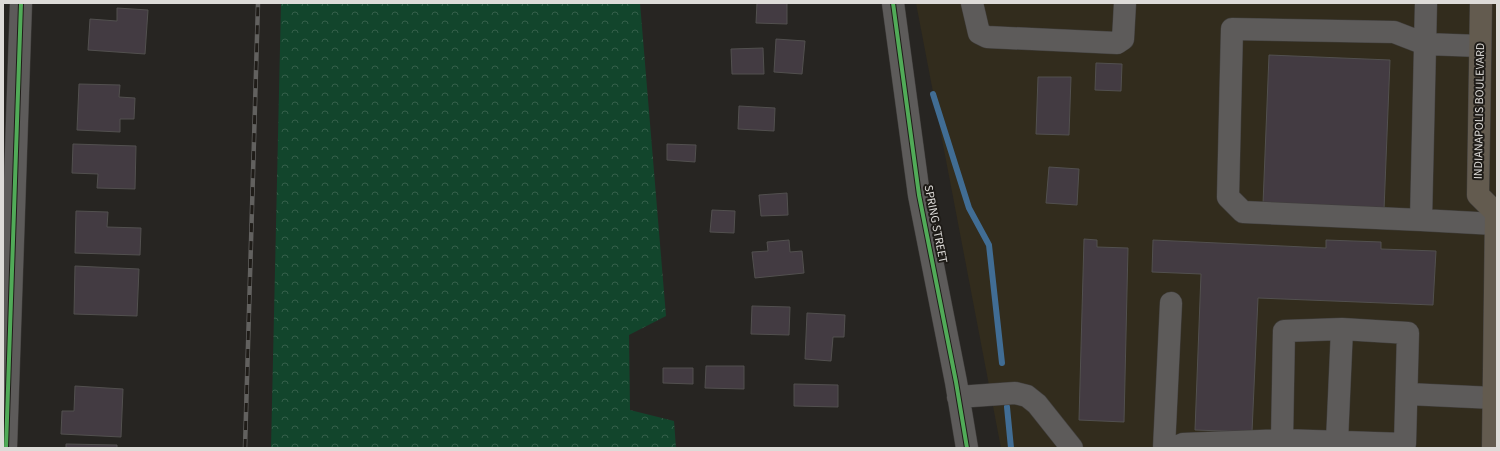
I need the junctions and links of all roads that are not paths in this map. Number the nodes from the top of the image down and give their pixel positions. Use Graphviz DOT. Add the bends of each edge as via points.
graph roads {
  1 [pos="21,3"];
  2 [pos="893,3"];
  3 [pos="972,3"];
  4 [pos="1125,3"];
  5 [pos="1426,3"];
  6 [pos="1481,3"];
  7 [pos="1425,44"];
  8 [pos="1480,46"];
  9 [pos="1496,216"];
  10 [pos="1421,220"];
  11 [pos="1496,271"];
  12 [pos="1171,302"];
  13 [pos="1496,326"];
  14 [pos="1342,330"];
  15 [pos="1408,394"];
  16 [pos="958,397"];
  17 [pos="1494,398"];
  18 [pos="1282,440"];
  19 [pos="1336,441"];
  20 [pos="6,448"];
  21 [pos="967,448"];
  22 [pos="1072,448"];
  23 [pos="1164,448"];
  24 [pos="1174,448"];
  25 [pos="1493,448"];
  1 -- 20 [label="street"];
  2 -- 16 [label="street, SPRING STREET" via="919,195"];
  3 -- 4 [label="street" via="979,33 987,37 1117,43 1123,39"];
  5 -- 7 [label="street"];
  6 -- 8 [label="highway, INDIANAPOLIS BOULEVARD"];
  7 -- 8 [label="street"];
  7 -- 10 [label="street"];
  7 -- 10 [label="street" via="1394,32 1232,29 1228,189 1228,197 1243,212"];
  8 -- 9 [label="highway, INDIANAPOLIS BOULEVARD" via="1478,195"];
  9 -- 10 [label="street"];
  9 -- 11 [label="highway"];
  11 -- 13 [label="highway"];
  12 -- 23 [label="street"];
  13 -- 17 [label="highway"];
  14 -- 15 [label="street" via="1408,333"];
  14 -- 18 [label="street" via="1284,331"];
  14 -- 19 [label="street"];
  15 -- 17 [label="street"];
  15 -- 19 [label="street" via="1405,444"];
  16 -- 21 [label="street, SPRING STREET"];
  16 -- 22 [label="street" via="1015,393 1027,396 1037,404"];
  17 -- 25 [label="highway"];
  18 -- 19 [label="street"];
  18 -- 24 [label="street" via="1183,444"];
}
